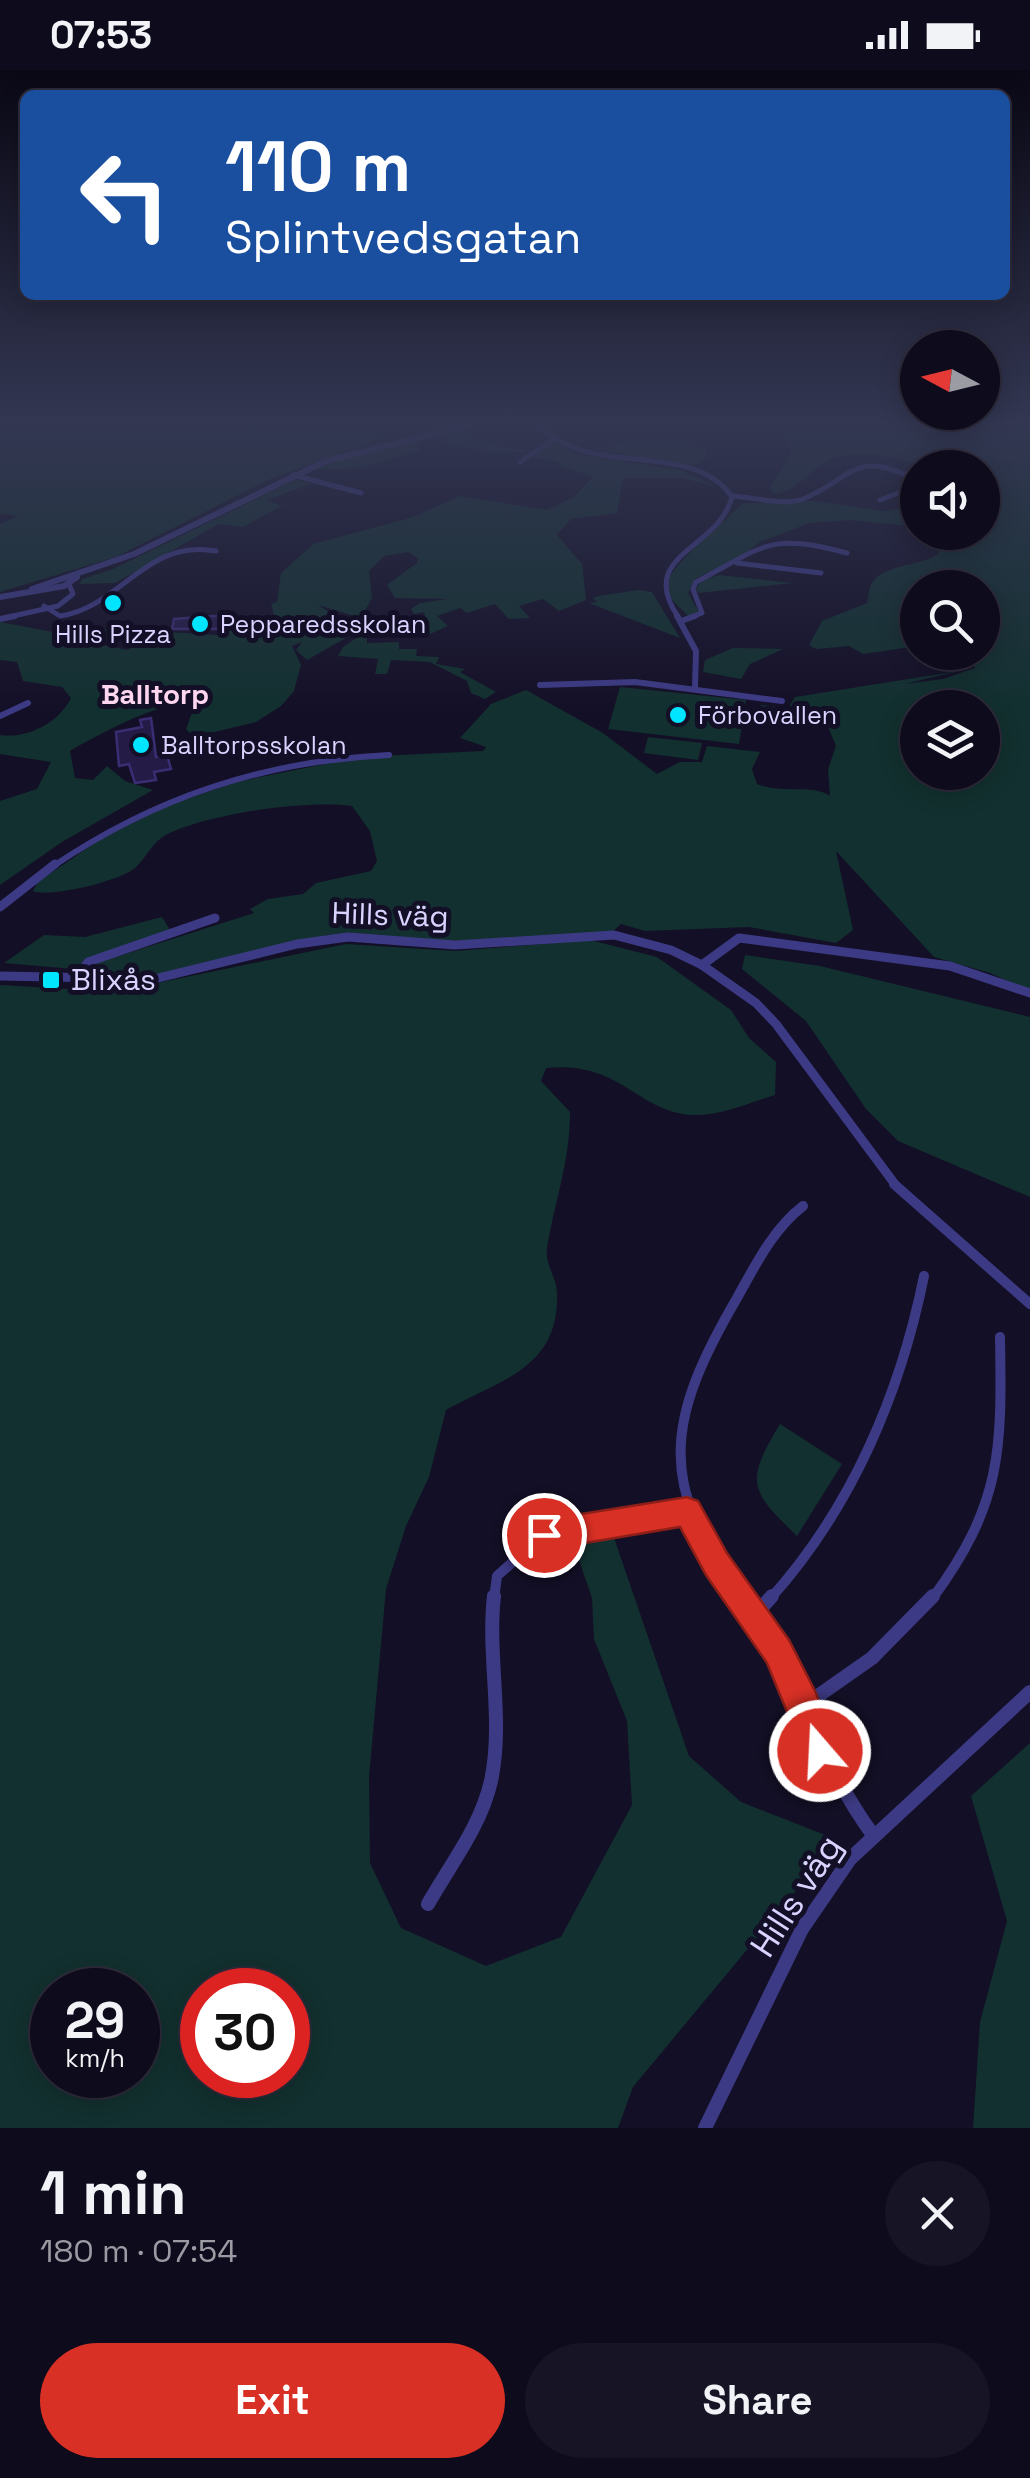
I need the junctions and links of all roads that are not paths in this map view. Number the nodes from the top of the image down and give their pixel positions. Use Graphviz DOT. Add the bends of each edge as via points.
graph roads {
  1 [pos="202,520"];
  2 [pos="722,520"];
  3 [pos="216,551"];
  4 [pos="847,554"];
  5 [pos="737,563"];
  6 [pos="821,573"];
  7 [pos="68,581"];
  8 [pos="53,585"];
  9 [pos="0,598"];
  10 [pos="46,608"];
  11 [pos="18,615"];
  12 [pos="0,619"];
  13 [pos="684,620"];
  14 [pos="540,685"];
  15 [pos="695,687"];
  16 [pos="782,701"];
  17 [pos="28,703"];
  18 [pos="0,716"];
  19 [pos="389,755"];
  20 [pos="0,906"];
  21 [pos="215,918"];
  22 [pos="702,965"];
  23 [pos="0,976"];
  24 [pos="75,981"];
  25 [pos="1030,994"];
  26 [pos="803,1206"];
  27 [pos="924,1276"];
  28 [pos="1030,1304"];
  29 [pos="1000,1337"];
  30 [pos="687,1512"];
  31 [pos="756,1614"];
  32 [pos="1030,1692"];
  33 [pos="804,1704"];
  34 [pos="872,1834"];
  35 [pos="428,1904"];
  36 [pos="705,2128"];
  1 -- 7 [label="street"];
  2 -- 13 [label="street" via="664,577 666,600"];
  3 -- 10 [label="street" via="188,546 131,574 84,613 60,616"];
  4 -- 5 [label="street" via="778,540"];
  5 -- 6 [label="street"];
  5 -- 13 [label="street" via="694,583 702,613"];
  7 -- 8 [label="street"];
  7 -- 10 [label="street" via="70,600"];
  8 -- 9 [label="street"];
  8 -- 10 [label="street" via="62,596"];
  10 -- 11 [label="street"];
  11 -- 12 [label="street"];
  13 -- 15 [label="street" via="695,647"];
  14 -- 15 [label="street"];
  15 -- 16 [label="street"];
  17 -- 18 [label="street"];
  19 -- 20 [label="street" via="276,769 166,800 69,850"];
  21 -- 24 [label="street" via="88,962"];
  22 -- 24 [label="street, Hills väg" via="614,936 454,945 348,938 297,944 188,974"];
  22 -- 25 [label="street" via="744,938 915,957 996,977"];
  22 -- 28 [label="street, Hills väg" via="776,1024 894,1184"];
  23 -- 24 [label="street, Hills väg"];
  26 -- 30 [label="street" via="761,1260 690,1394 678,1443"];
  27 -- 31 [label="street" via="912,1333 854,1475 819,1540"];
  29 -- 33 [label="street" via="1000,1453 966,1552 903,1630 845,1680"];
  30 -- 31 [label="street" via="716,1564"];
  30 -- 35 [label="street" via="544,1535 497,1576 490,1784"];
  31 -- 33 [label="street"];
  32 -- 34 [label="street, Hills väg"];
  33 -- 34 [label="street" via="820,1751"];
  34 -- 36 [label="street, Hills väg" via="802,1928"];
}
